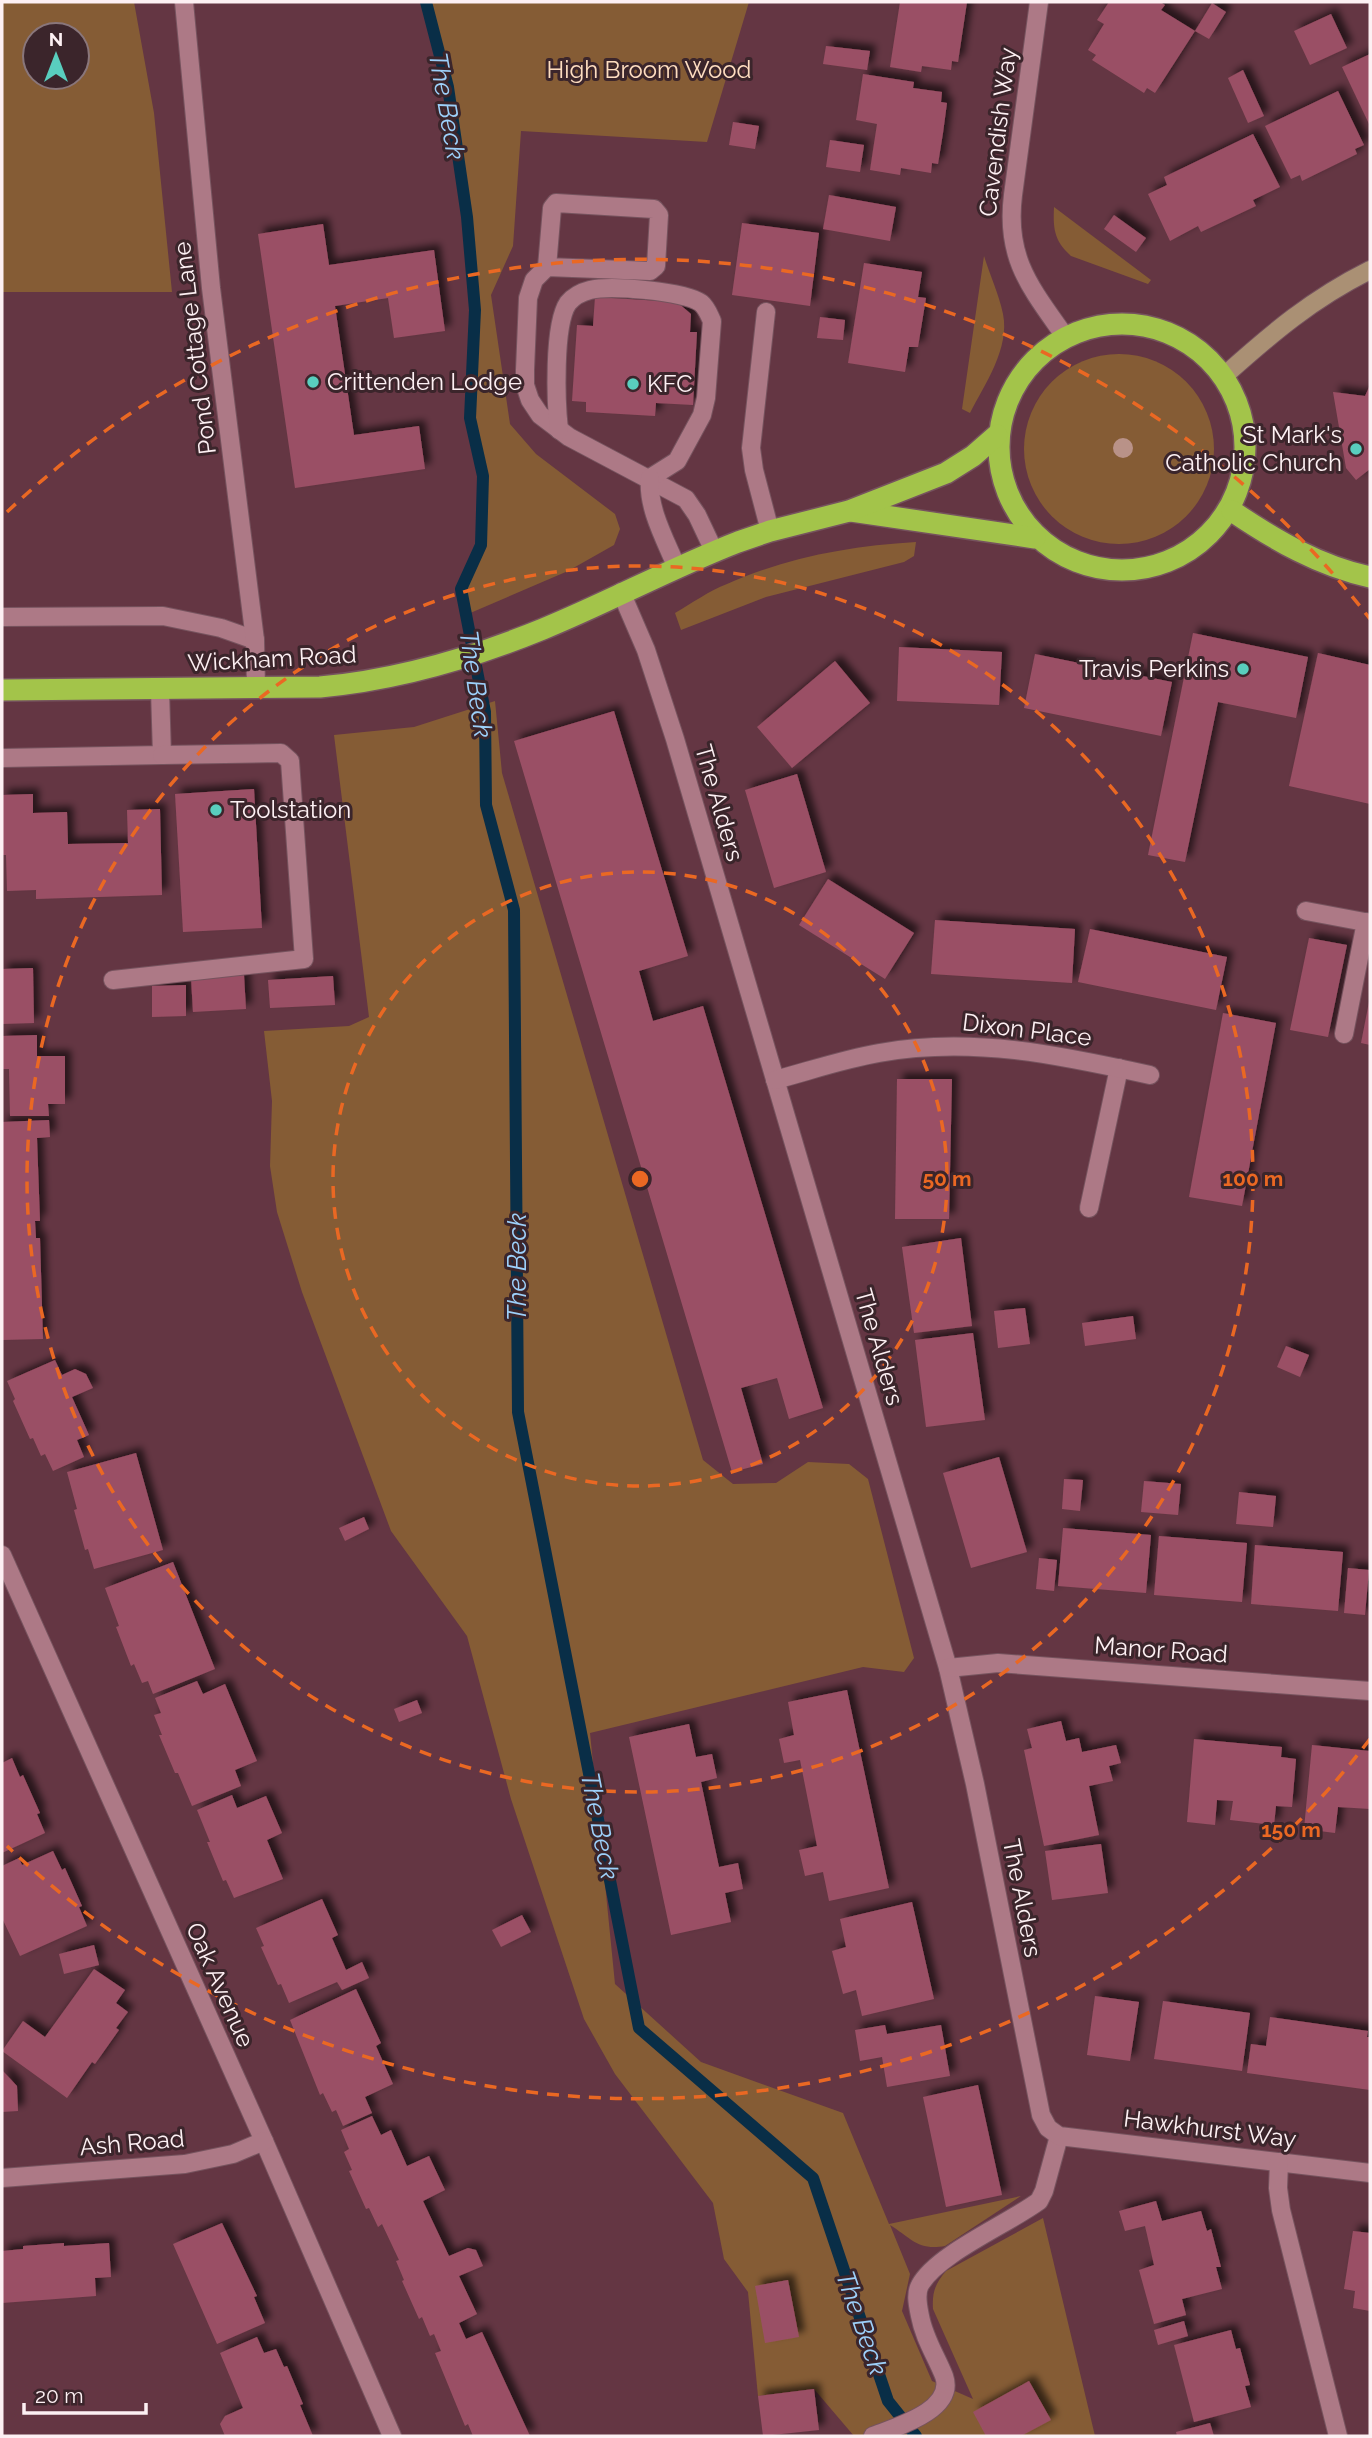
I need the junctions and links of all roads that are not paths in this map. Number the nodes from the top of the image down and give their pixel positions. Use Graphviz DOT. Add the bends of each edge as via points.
graph roads {
  1 [pos="184,2"];
  2 [pos="1040,2"];
  3 [pos="547,267"];
  4 [pos="1370,270"];
  5 [pos="766,312"];
  6 [pos="1066,338"];
  7 [pos="1224,376"];
  8 [pos="559,430"];
  9 [pos="997,435"];
  10 [pos="650,478"];
  11 [pos="849,511"];
  12 [pos="1232,511"];
  13 [pos="770,531"];
  14 [pos="1035,538"];
  15 [pos="714,551"];
  16 [pos="677,568"];
  17 [pos="1370,577"];
  18 [pos="621,592"];
  19 [pos="2,617"];
  20 [pos="256,640"];
  21 [pos="256,688"];
  22 [pos="2,690"];
  23 [pos="160,690"];
  24 [pos="162,755"];
  25 [pos="2,758"];
  26 [pos="1306,911"];
  27 [pos="1368,922"];
  28 [pos="113,980"];
  29 [pos="1345,1034"];
  30 [pos="1119,1068"];
  31 [pos="1150,1075"];
  32 [pos="775,1080"];
  33 [pos="1089,1208"];
  34 [pos="2,1555"];
  35 [pos="948,1668"];
  36 [pos="1370,1690"];
  37 [pos="1053,2132"];
  38 [pos="264,2141"];
  39 [pos="1279,2162"];
  40 [pos="1370,2173"];
  41 [pos="2,2178"];
  42 [pos="879,2434"];
  43 [pos="392,2436"];
  44 [pos="1338,2436"];
  1 -- 20 [label="street, Pond Cottage Lane" via="211,288"];
  2 -- 6 [label="street, Cavendish Way" via="1010,227 1027,280"];
  3 -- 3 [label="street" via="556,203 654,209 659,215 656,266 650,271"];
  3 -- 8 [label="street" via="534,280 528,298 525,386 540,415"];
  4 -- 7 [label="street" via="1296,314"];
  5 -- 13 [label="street" via="751,448"];
  6 -- 7 [label="highway" via="1093,326 1122,323 1155,330 1186,342"];
  6 -- 9 [label="highway" via="1040,354 1023,375 1005,405"];
  7 -- 12 [label="highway" via="1245,436 1245,465"];
  8 -- 10 [label="street"];
  8 -- 10 [label="street" via="560,327 569,302 601,289 673,293 701,303 712,321 702,415 677,461"];
  9 -- 11 [label="highway, Wickham Road" via="946,473"];
  9 -- 14 [label="highway" via="1003,488 1014,512"];
  10 -- 15 [label="street" via="686,499"];
  10 -- 16 [label="street" via="654,508"];
  11 -- 13 [label="highway, Wickham Road"];
  11 -- 14 [label="highway, Wickham Road"];
  12 -- 14 [label="highway" via="1190,551 1133,568 1098,568 1063,556"];
  12 -- 17 [label="highway" via="1325,564"];
  13 -- 15 [label="highway, Wickham Road"];
  15 -- 16 [label="highway, Wickham Road"];
  16 -- 18 [label="highway, Wickham Road"];
  18 -- 21 [label="highway, Wickham Road" via="505,644 442,663 363,682"];
  18 -- 32 [label="street, The Alders" via="675,739"];
  19 -- 20 [label="street" via="163,616"];
  20 -- 21 [label="street, Pond Cottage Lane"];
  21 -- 23 [label="highway, Wickham Road"];
  22 -- 23 [label="highway, Wickham Road"];
  23 -- 24 [label="street"];
  24 -- 25 [label="street"];
  24 -- 28 [label="street" via="281,752 290,761 304,959"];
  26 -- 27 [label="street"];
  27 -- 29 [label="street"];
  30 -- 31 [label="street, Dixon Place"];
  30 -- 32 [label="street, Dixon Place" via="1013,1048 962,1045 877,1053"];
  30 -- 33 [label="street"];
  32 -- 35 [label="street, The Alders"];
  34 -- 38 [label="street, Oak Avenue"];
  35 -- 36 [label="street, Manor Road" via="998,1663"];
  35 -- 37 [label="street, The Alders" via="1033,2081 1041,2115"];
  37 -- 39 [label="street, Hawkhurst Way"];
  37 -- 42 [label="street" via="1039,2201 937,2264 919,2285 916,2297 922,2328 945,2380 945,2393 927,2412"];
  38 -- 41 [label="street, Ash Road" via="233,2154 185,2164"];
  38 -- 43 [label="street, Oak Avenue"];
  39 -- 40 [label="street, Hawkhurst Way"];
  39 -- 44 [label="street" via="1281,2210"];
}
